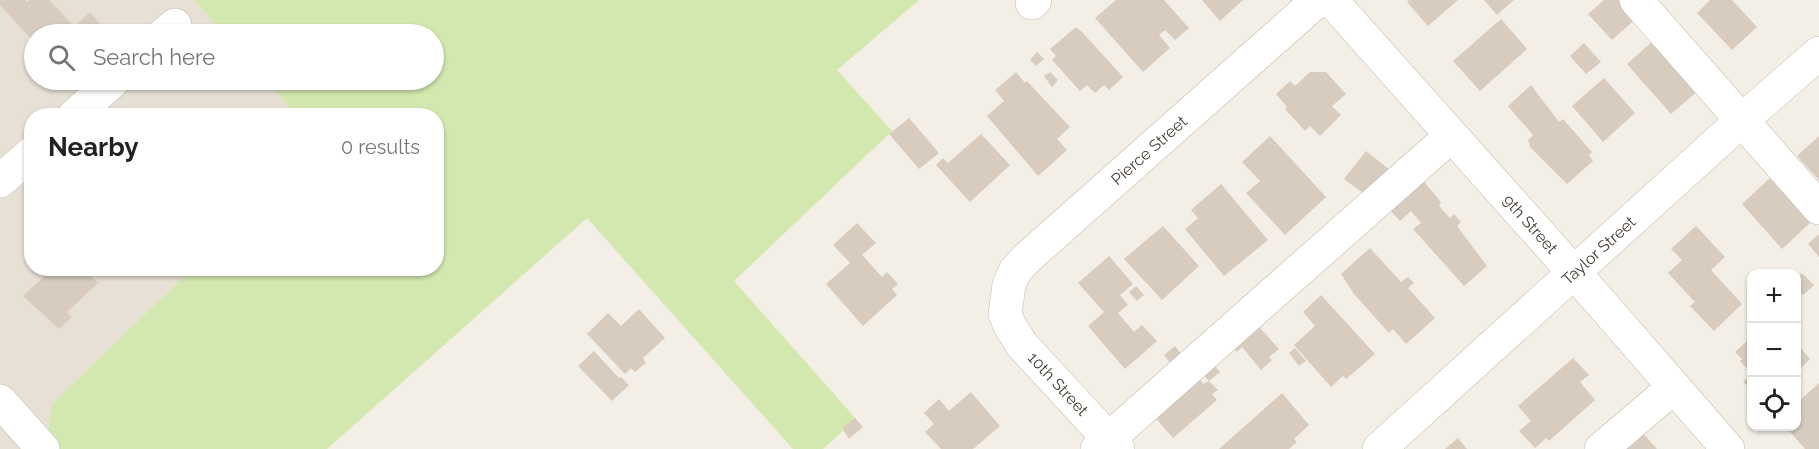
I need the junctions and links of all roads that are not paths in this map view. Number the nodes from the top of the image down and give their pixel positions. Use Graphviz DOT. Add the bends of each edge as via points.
graph roads {
  1 [pos="1318,0"];
  2 [pos="1331,0"];
  3 [pos="1636,0"];
  4 [pos="1819,53"];
  5 [pos="103,90"];
  6 [pos="83,108"];
  7 [pos="1741,121"];
  8 [pos="1451,136"];
  9 [pos="24,160"];
  10 [pos="0,181"];
  11 [pos="1819,208"];
  12 [pos="1573,273"];
  13 [pos="1005,314"];
  14 [pos="1674,387"];
  15 [pos="0,401"];
  16 [pos="1108,446"];
  17 [pos="1390,446"];
  18 [pos="44,449"];
  19 [pos="1601,449"];
  20 [pos="1728,449"];
  1 -- 13 [label="street, Pierce Street" via="1027,258 1009,285"];
  2 -- 8 [label="street, 9th Street"];
  3 -- 7 [label="street"];
  4 -- 7 [label="street, Taylor Street"];
  5 -- 6 [label="street"];
  7 -- 11 [label="street"];
  7 -- 12 [label="street, Taylor Street"];
  8 -- 12 [label="street, 9th Street"];
  8 -- 16 [label="street"];
  9 -- 10 [label="street"];
  12 -- 14 [label="street, 9th Street"];
  12 -- 17 [label="street, Taylor Street"];
  13 -- 16 [label="street, 10th Street" via="1022,345"];
  14 -- 19 [label="street"];
  14 -- 20 [label="street, 9th Street"];
  15 -- 18 [label="street"];
}
